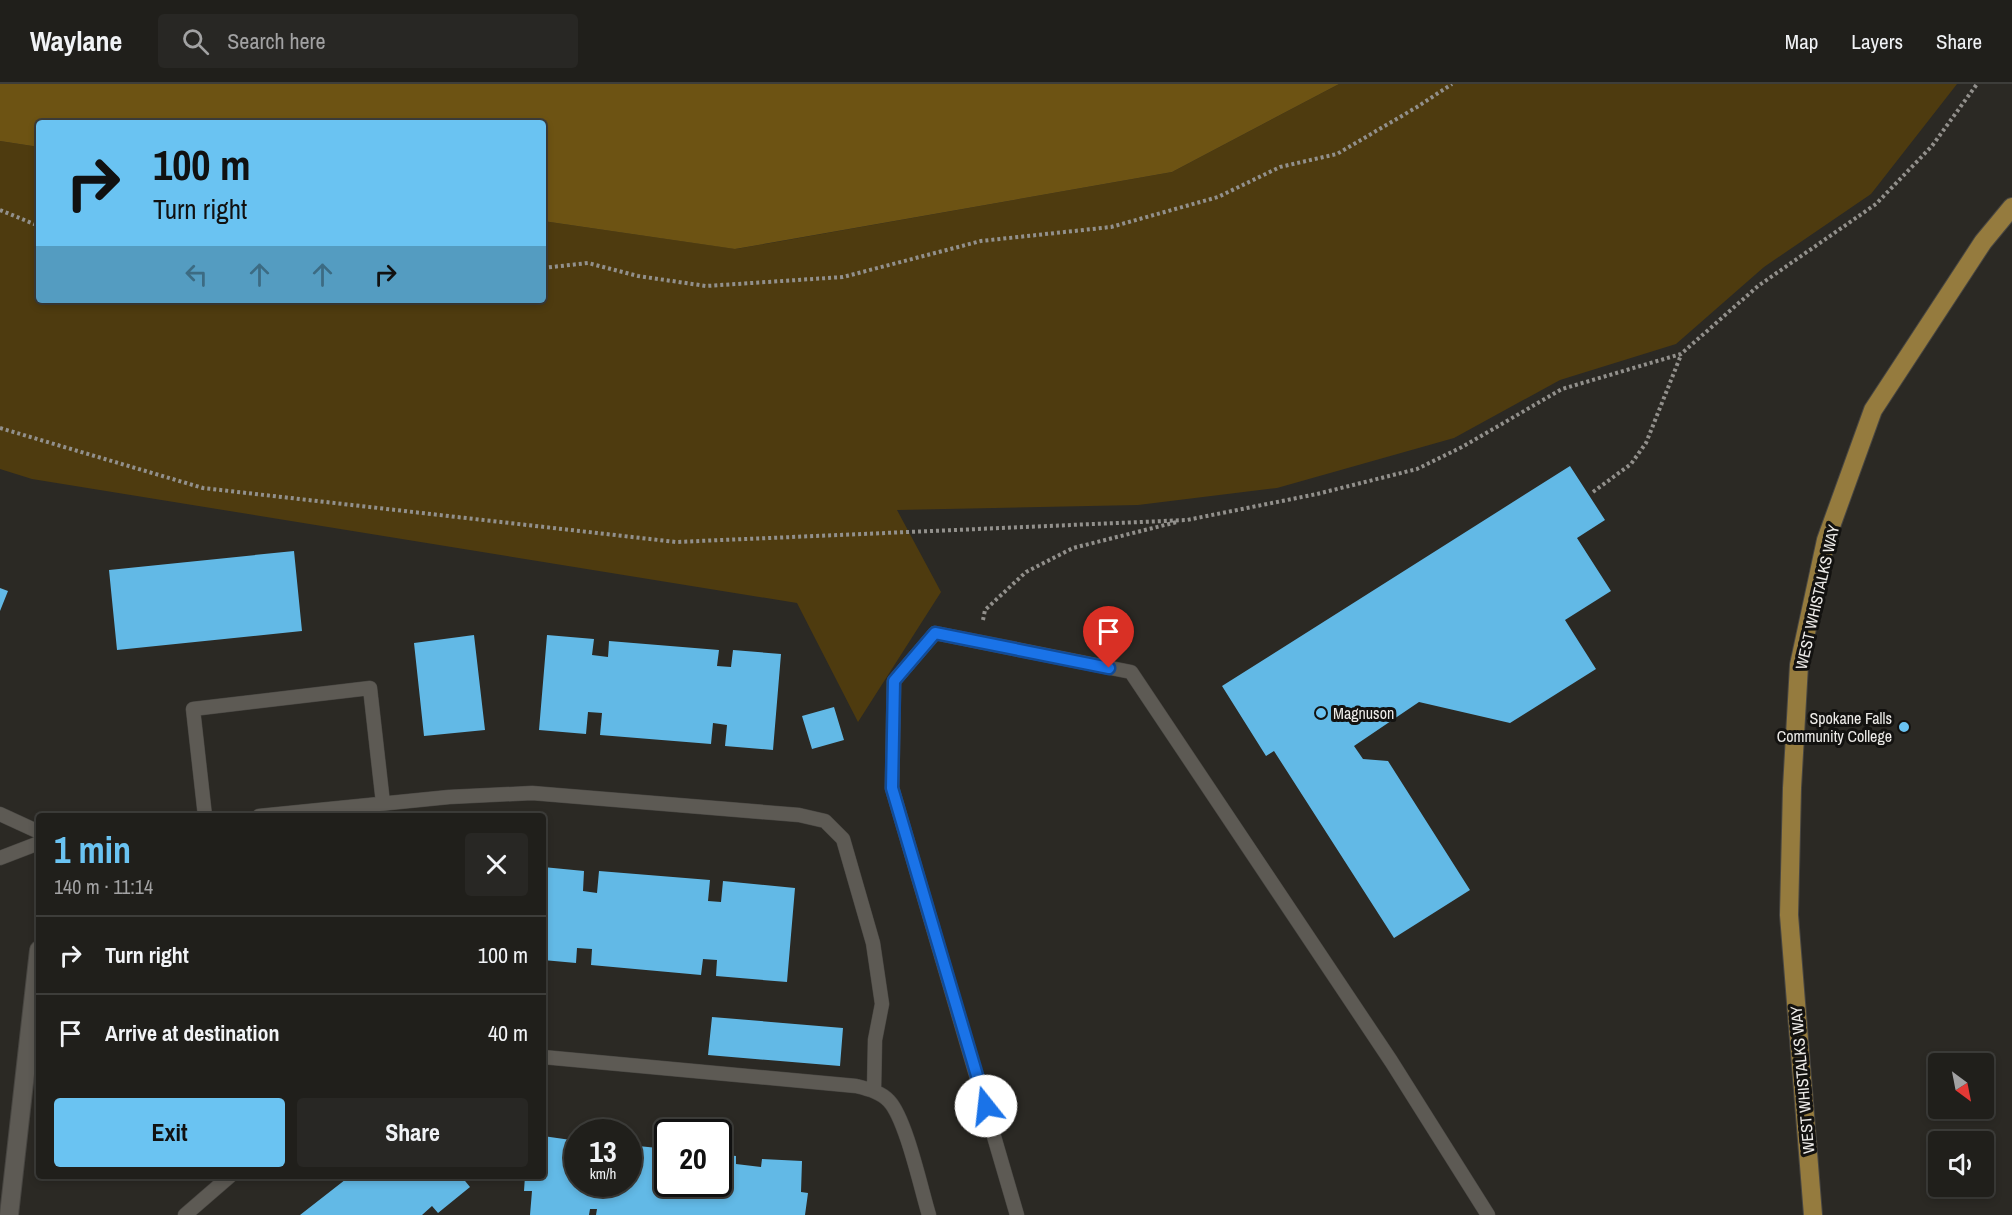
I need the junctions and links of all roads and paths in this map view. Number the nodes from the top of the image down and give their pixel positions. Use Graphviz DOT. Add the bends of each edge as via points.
graph roads {
  1 [pos="1452,84"];
  2 [pos="1977,84"];
  3 [pos="2012,207"];
  4 [pos="0,210"];
  5 [pos="36,225"];
  6 [pos="546,268"];
  7 [pos="1681,354"];
  8 [pos="0,428"];
  9 [pos="1593,492"];
  10 [pos="1187,520"];
  11 [pos="980,642"];
  12 [pos="383,803"];
  13 [pos="205,813"];
  14 [pos="288,813"];
  15 [pos="0,814"];
  16 [pos="36,831"];
  17 [pos="36,844"];
  18 [pos="0,858"];
  19 [pos="36,974"];
  20 [pos="546,1057"];
  21 [pos="874,1091"];
  22 [pos="227,1179"];
  23 [pos="6,1209"];
  24 [pos="185,1215"];
  25 [pos="929,1215"];
  26 [pos="1017,1215"];
  27 [pos="1488,1215"];
  28 [pos="1813,1215"];
  1 -- 6 [label="path" via="1337,154 1280,166 1218,196 1111,227 981,241 843,277 706,286 638,276 588,263"];
  2 -- 7 [label="path" via="1932,146 1876,204 1758,286"];
  3 -- 28 [label="main road, WEST WHISTALKS WAY" via="1983,242 1873,410 1826,540 1799,665 1791,788 1789,915"];
  4 -- 5 [label="path"];
  7 -- 9 [label="path" via="1646,443 1631,464"];
  7 -- 10 [label="path" via="1562,389 1417,469"];
  8 -- 10 [label="path" via="203,488 676,542"];
  10 -- 11 [label="path" via="1073,548 1026,572 985,610"];
  11 -- 26 [label="lane" via="935,633 894,681 892,788"];
  11 -- 27 [label="lane" via="1131,672 1391,1060"];
  12 -- 13 [label="lane" via="370,688 193,709"];
  12 -- 14 [label="lane"];
  12 -- 21 [label="lane" via="532,793 799,815 825,821 843,839 873,943 882,1004 875,1040"];
  15 -- 16 [label="lane"];
  17 -- 18 [label="lane"];
  19 -- 23 [label="street"];
  20 -- 21 [label="lane" via="856,1086"];
  21 -- 25 [label="lane" via="890,1101 903,1126"];
  22 -- 24 [label="lane"];
}
